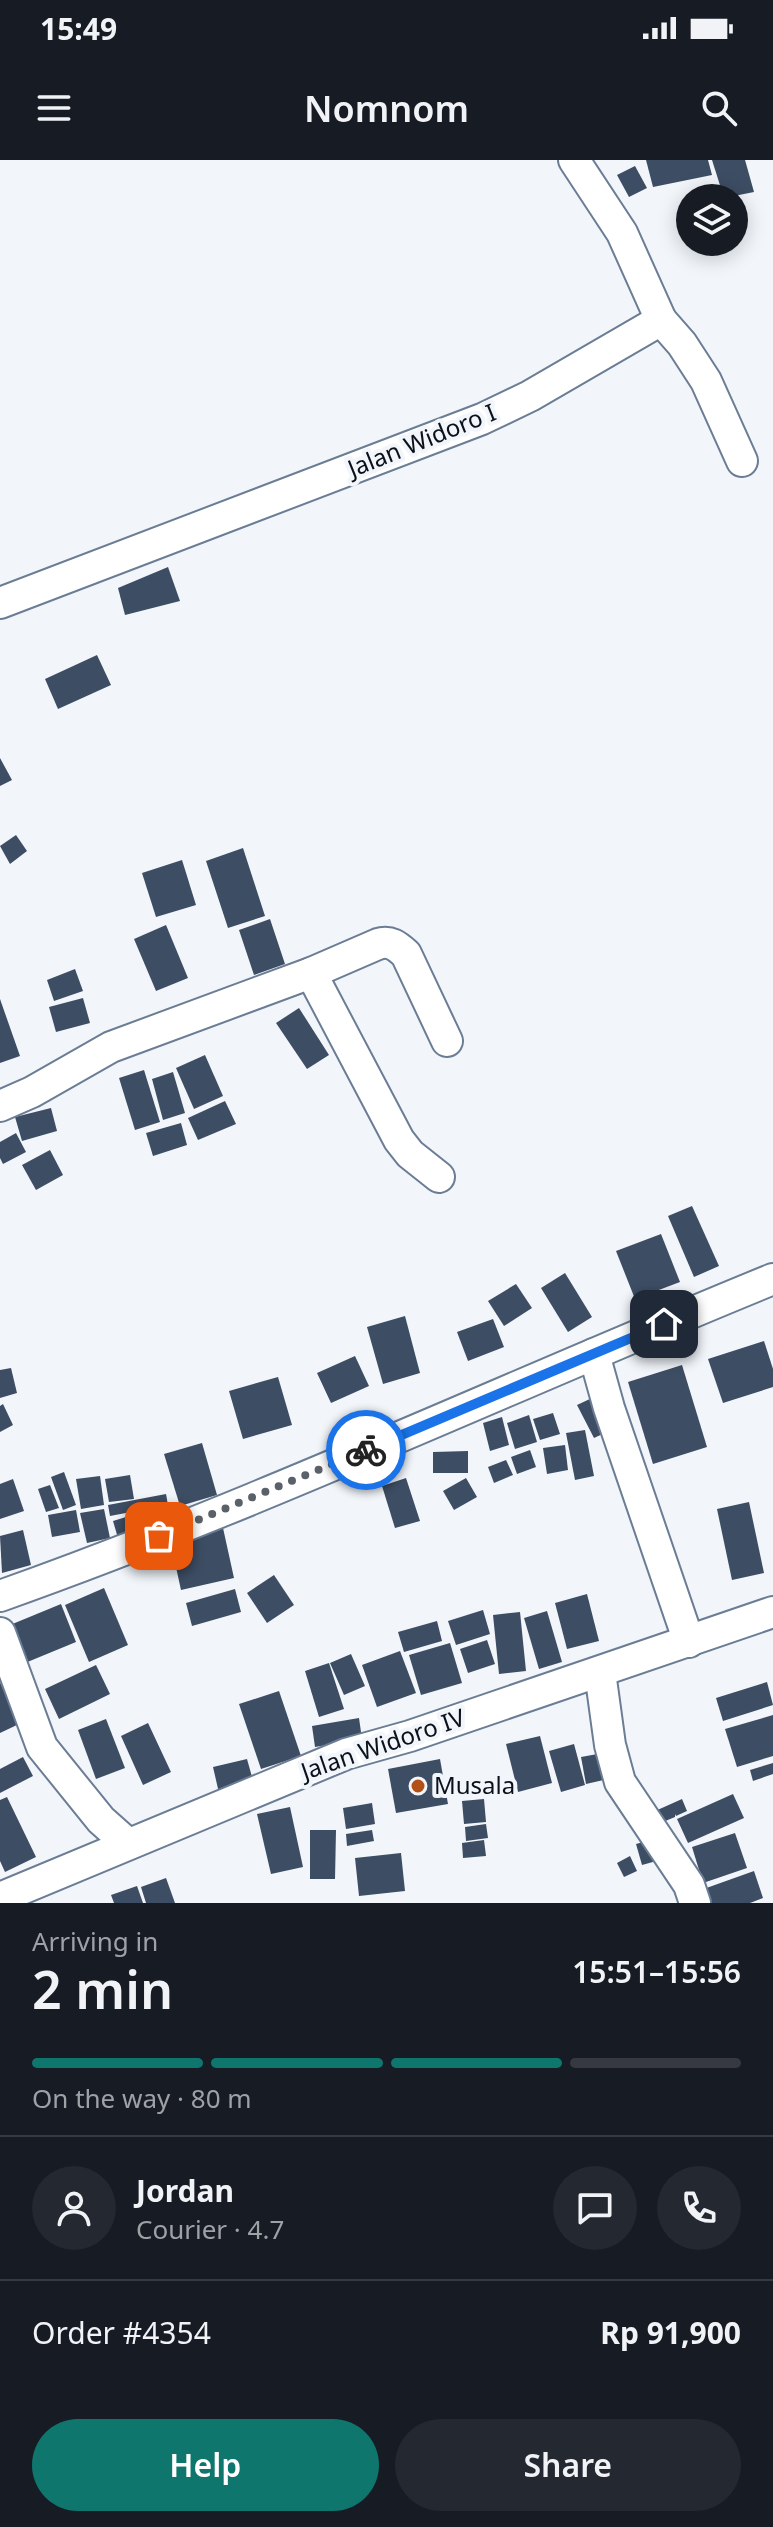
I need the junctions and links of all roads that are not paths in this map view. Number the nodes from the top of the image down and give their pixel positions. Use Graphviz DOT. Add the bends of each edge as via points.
graph roads {
  1 [pos="574,160"];
  2 [pos="661,320"];
  3 [pos="742,461"];
  4 [pos="0,603"];
  5 [pos="311,973"];
  6 [pos="447,1041"];
  7 [pos="0,1106"];
  8 [pos="439,1177"];
  9 [pos="773,1279"];
  10 [pos="594,1354"];
  11 [pos="0,1596"];
  12 [pos="773,1612"];
  13 [pos="0,1633"];
  14 [pos="689,1642"];
  15 [pos="600,1672"];
  16 [pos="128,1844"];
  17 [pos="14,1897"];
  18 [pos="695,1903"];
  1 -- 2 [label="street" via="622,233"];
  2 -- 3 [label="street" via="706,381"];
  2 -- 4 [label="street, Jalan Widoro I" via="482,419"];
  5 -- 6 [label="street" via="367,947 395,944 406,954"];
  5 -- 7 [label="street" via="111,1047"];
  5 -- 8 [label="street" via="399,1140"];
  9 -- 10 [label="street"];
  10 -- 11 [label="street" via="188,1526"];
  10 -- 14 [label="street"];
  12 -- 14 [label="street, Jalan Widoro IV"];
  13 -- 16 [label="street" via="42,1747 101,1820"];
  14 -- 15 [label="street, Jalan Widoro IV"];
  15 -- 16 [label="street, Jalan Widoro IV" via="346,1754"];
  15 -- 18 [label="street" via="620,1782 689,1885"];
  16 -- 17 [label="street, Jalan Widoro IV"];
}
